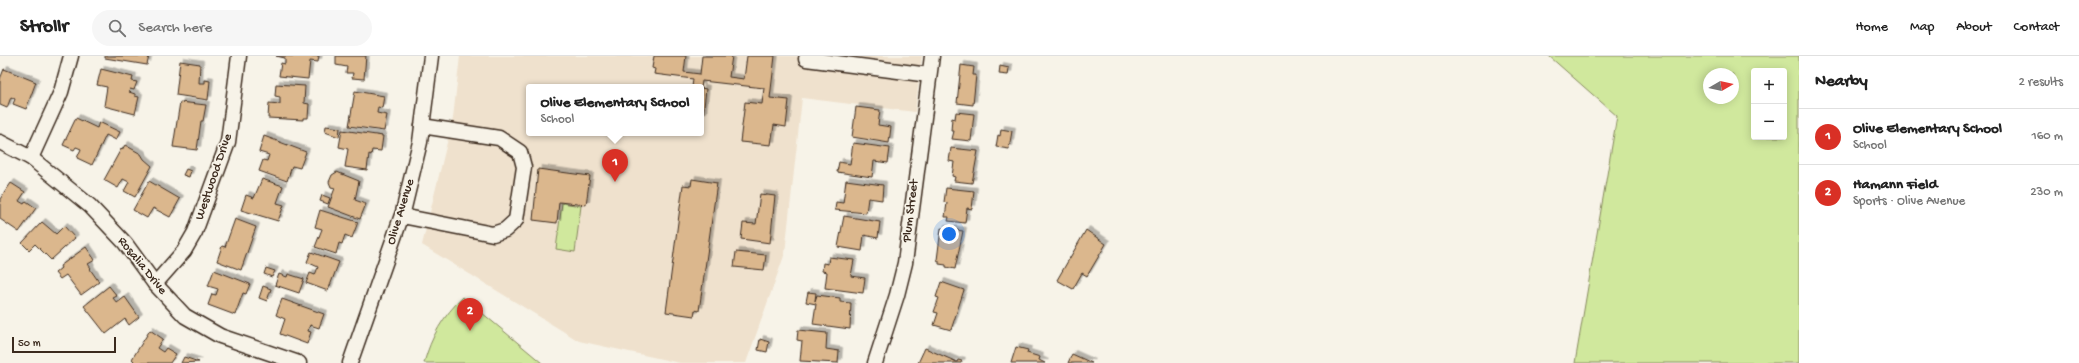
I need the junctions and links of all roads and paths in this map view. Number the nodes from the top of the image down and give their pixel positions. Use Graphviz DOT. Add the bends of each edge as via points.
graph roads {
  1 [pos="71,56"];
  2 [pos="239,56"];
  3 [pos="431,56"];
  4 [pos="932,56"];
  5 [pos="806,59"];
  6 [pos="929,75"];
  7 [pos="422,126"];
  8 [pos="0,142"];
  9 [pos="31,158"];
  10 [pos="402,216"];
  11 [pos="155,284"];
  12 [pos="299,363"];
  13 [pos="350,363"];
  14 [pos="874,363"];
  1 -- 9 [label="street" via="61,92"];
  2 -- 11 [label="street, Westwood Drive" via="228,142 195,232 184,251"];
  3 -- 7 [label="street, Olive Avenue"];
  4 -- 6 [label="street, Plum Street"];
  5 -- 6 [label="street"];
  6 -- 14 [label="street, Plum Street" via="905,263"];
  7 -- 10 [label="street, Olive Avenue"];
  7 -- 10 [label="street" via="499,138 520,152 524,167 516,220 505,230 493,234"];
  8 -- 9 [label="street, Rosalia Drive"];
  9 -- 11 [label="street, Rosalia Drive" via="90,206 124,243"];
  10 -- 13 [label="street, Olive Avenue"];
  11 -- 12 [label="street, Rosalia Drive" via="185,316 220,336"];
}
